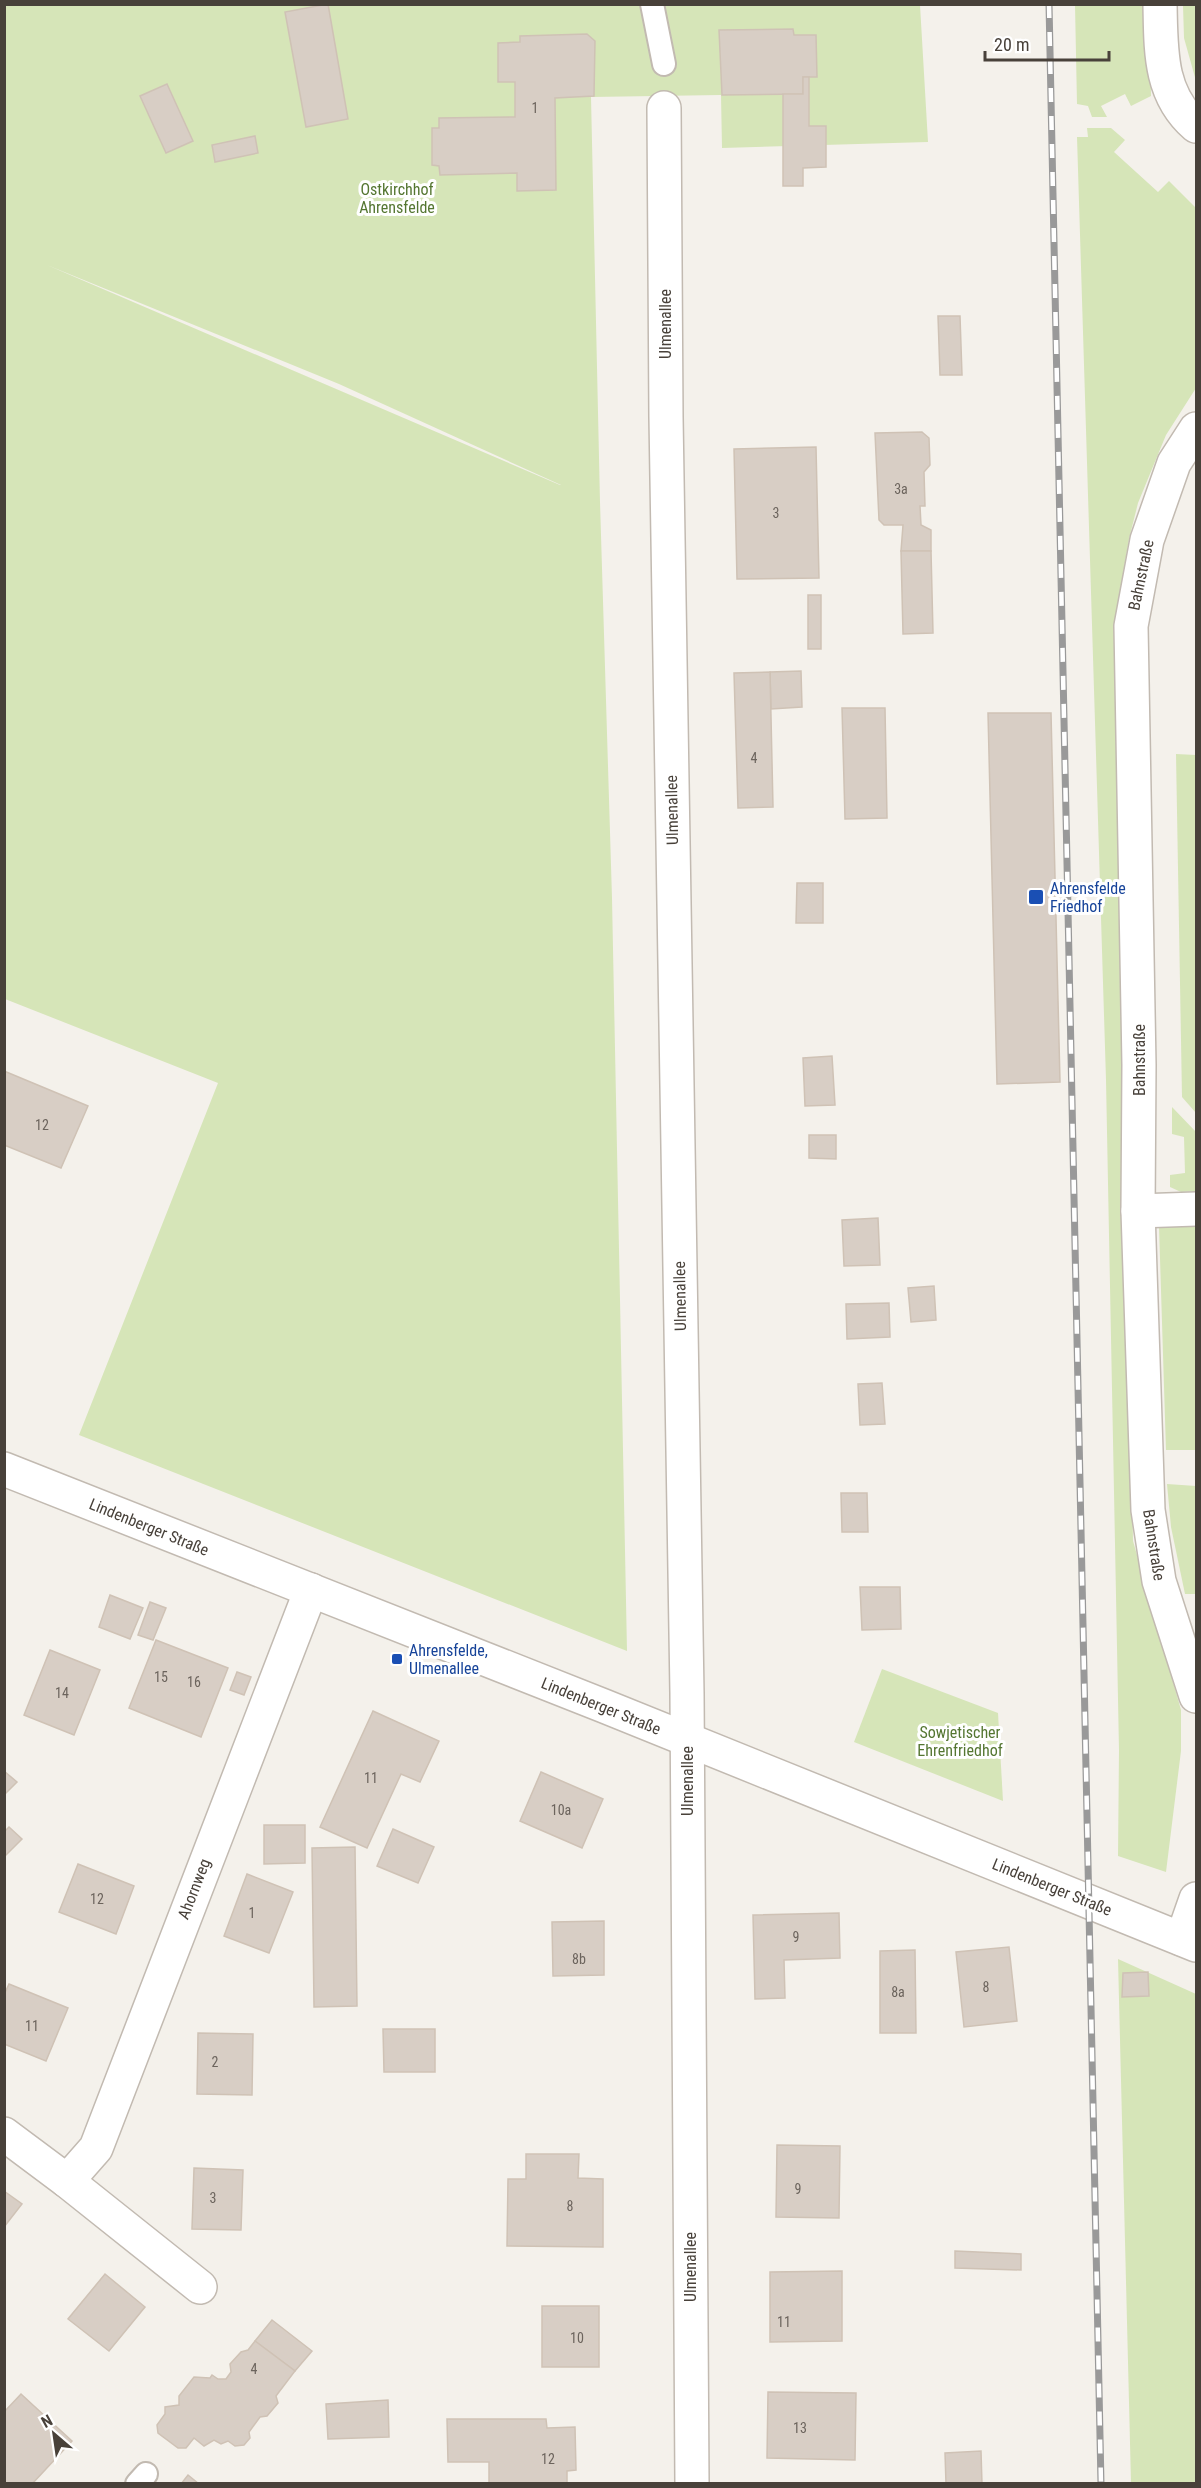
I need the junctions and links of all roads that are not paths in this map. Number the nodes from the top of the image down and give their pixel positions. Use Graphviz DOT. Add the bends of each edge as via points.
graph roads {
  1 [pos="652,4"];
  2 [pos="1160,4"];
  3 [pos="664,64"];
  4 [pos="664,108"];
  5 [pos="1197,126"];
  6 [pos="1197,429"];
  7 [pos="1197,1209"];
  8 [pos="1138,1211"];
  9 [pos="4,1469"];
  10 [pos="310,1590"];
  11 [pos="1197,1696"];
  12 [pos="687,1741"];
  13 [pos="1197,1899"];
  14 [pos="1189,1942"];
  15 [pos="4,2134"];
  16 [pos="68,2181"];
  17 [pos="200,2287"];
  18 [pos="692,2484"];
  1 -- 3 [label="lane"];
  2 -- 5 [label="street" via="1161,54 1172,97"];
  4 -- 12 [label="street, Ulmenallee"];
  6 -- 8 [label="street, Bahnstraße" via="1174,463 1147,540 1131,626"];
  7 -- 8 [label="street"];
  8 -- 11 [label="street, Bahnstraße" via="1148,1510 1159,1581"];
  9 -- 10 [label="street, Lindenberger Straße"];
  10 -- 12 [label="street, Lindenberger Straße"];
  10 -- 16 [label="street, Ahornweg" via="96,2148"];
  12 -- 14 [label="street, Lindenberger Straße"];
  12 -- 18 [label="street, Ulmenallee"];
  13 -- 14 [label="street"];
  15 -- 16 [label="street"];
  16 -- 17 [label="street"];
}
